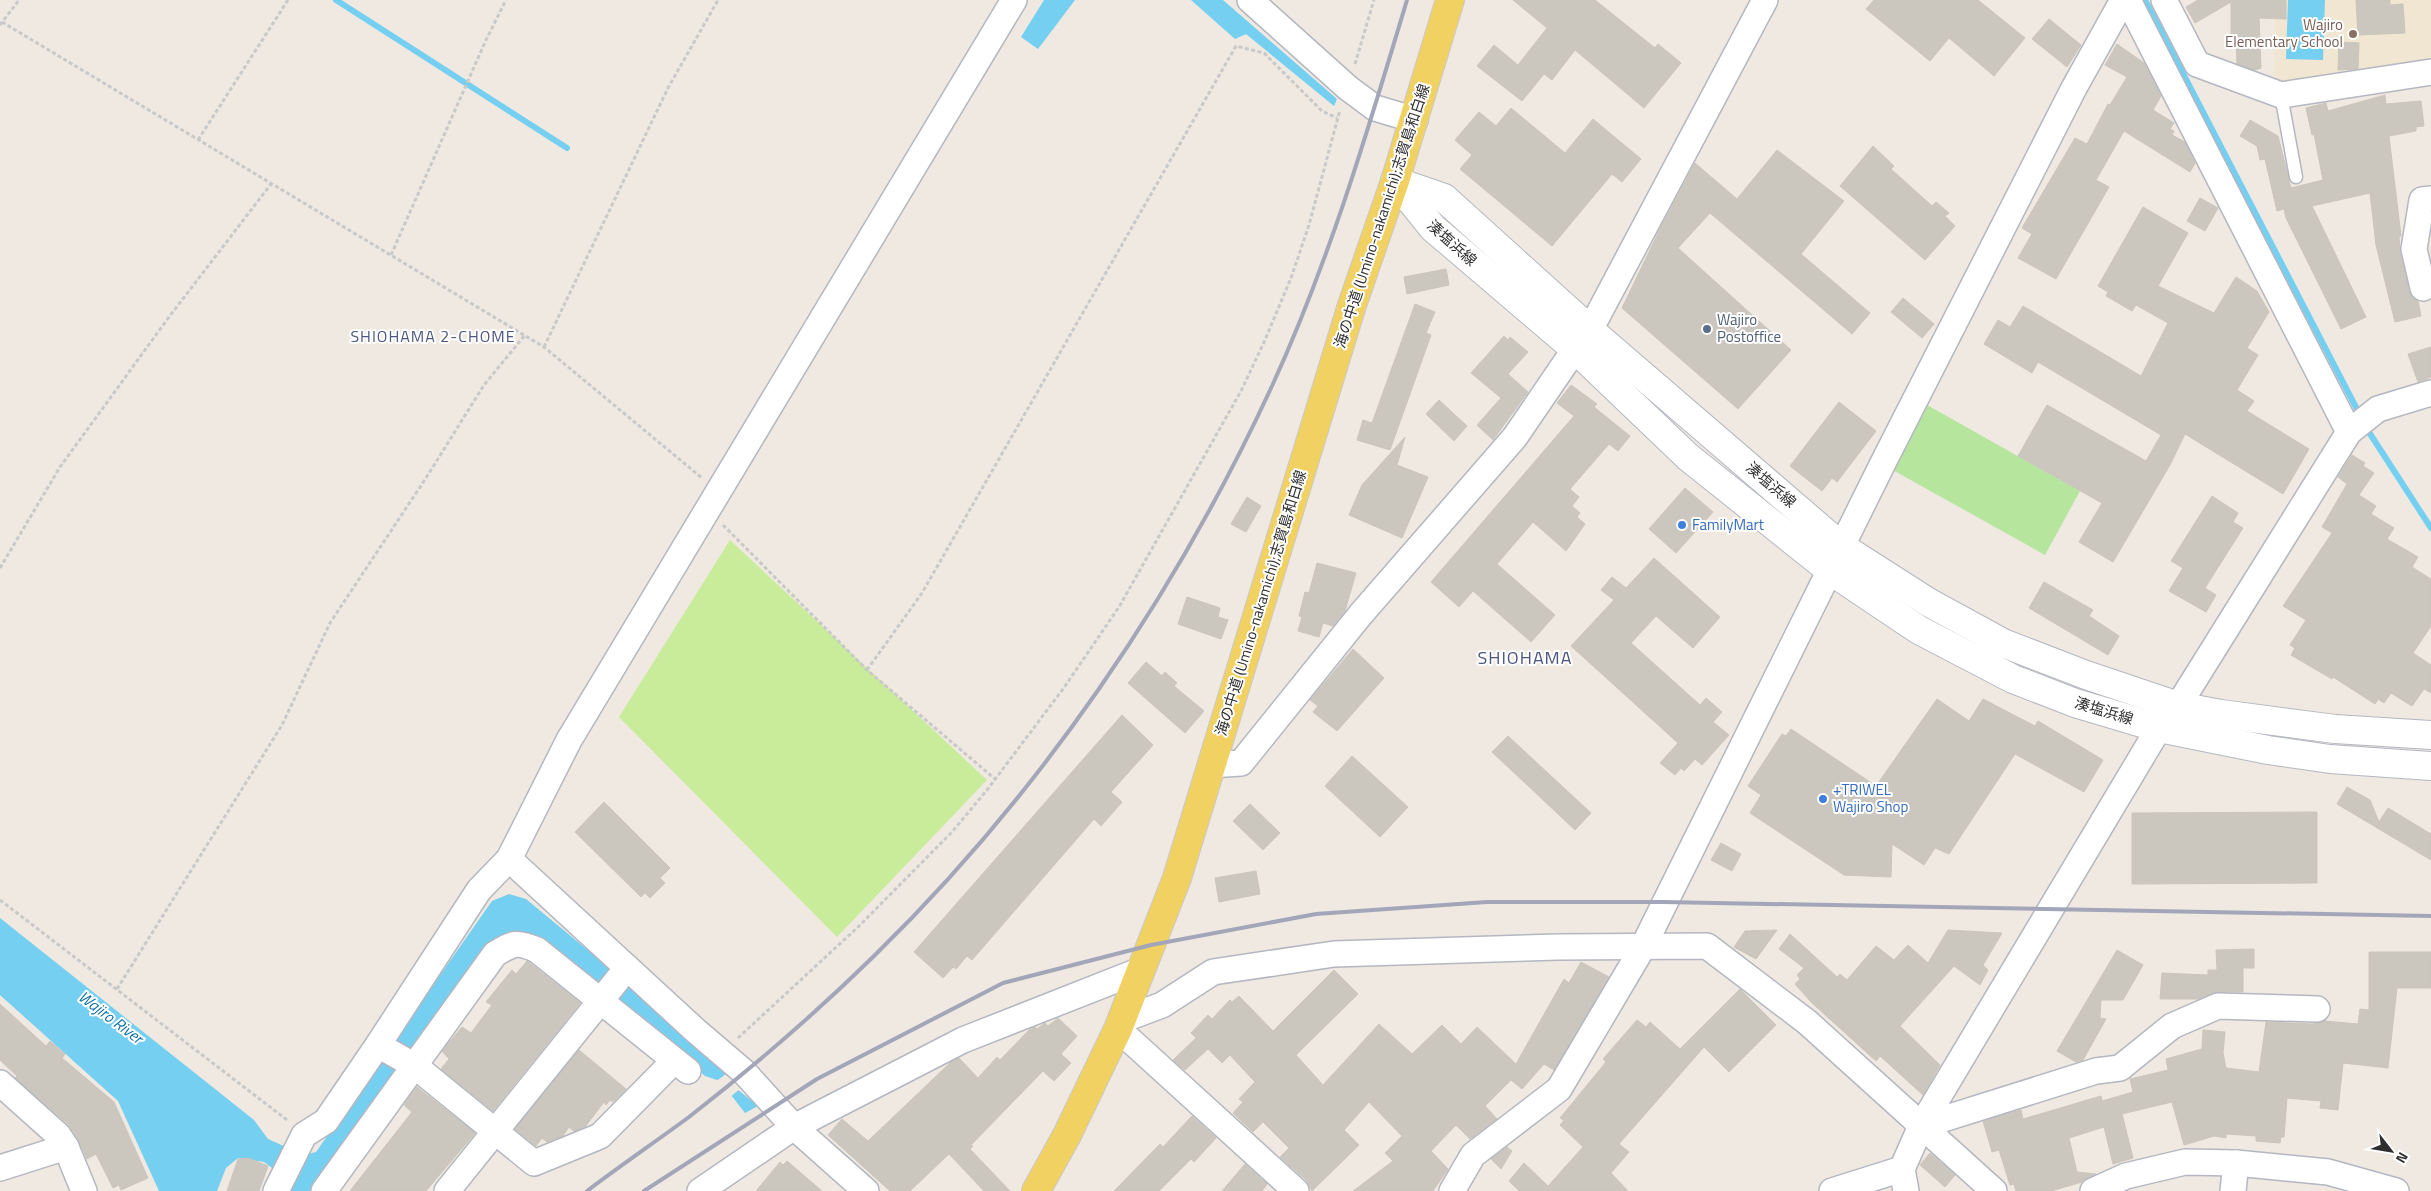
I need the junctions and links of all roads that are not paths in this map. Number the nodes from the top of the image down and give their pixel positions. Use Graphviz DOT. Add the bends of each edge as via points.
graph roads {
  1 [pos="1014,0"];
  2 [pos="1250,0"];
  3 [pos="1450,0"];
  4 [pos="1765,0"];
  5 [pos="2123,0"];
  6 [pos="2128,0"];
  7 [pos="2164,0"];
  8 [pos="2431,72"];
  9 [pos="2281,95"];
  10 [pos="1415,120"];
  11 [pos="2296,177"];
  12 [pos="1395,182"];
  13 [pos="2431,199"];
  14 [pos="2423,288"];
  15 [pos="1583,340"];
  16 [pos="2431,393"];
  17 [pos="2349,432"];
  18 [pos="1836,559"];
  19 [pos="2178,706"];
  20 [pos="2159,728"];
  21 [pos="2431,735"];
  22 [pos="1211,765"];
  23 [pos="2431,766"];
  24 [pos="509,859"];
  25 [pos="1643,947"];
  26 [pos="627,968"];
  27 [pos="1141,970"];
  28 [pos="600,1000"];
  29 [pos="2317,1009"];
  30 [pos="1120,1025"];
  31 [pos="378,1045"];
  32 [pos="415,1066"];
  33 [pos="0,1084"];
  34 [pos="1921,1126"];
  35 [pos="794,1127"];
  36 [pos="495,1131"];
  37 [pos="66,1147"];
  38 [pos="2236,1162"];
  39 [pos="0,1168"];
  40 [pos="1904,1180"];
  41 [pos="2327,1181"];
  42 [pos="84,1191"];
  43 [pos="276,1191"];
  44 [pos="324,1191"];
  45 [pos="447,1191"];
  46 [pos="700,1191"];
  47 [pos="866,1191"];
  48 [pos="1036,1191"];
  49 [pos="1296,1191"];
  50 [pos="1452,1191"];
  51 [pos="1832,1191"];
  52 [pos="1994,1191"];
  53 [pos="2093,1191"];
  54 [pos="2233,1191"];
  55 [pos="2396,1191"];
  1 -- 24 [label="street" via="569,740"];
  2 -- 10 [label="street" via="1374,108"];
  3 -- 10 [label="main road, 海の中道 (Umino-nakamichi);志賀島和白線"];
  4 -- 15 [label="street"];
  5 -- 18 [label="street" via="2056,124"];
  6 -- 17 [label="street"];
  7 -- 9 [label="street" via="2197,64"];
  8 -- 9 [label="street"];
  9 -- 11 [label="lane"];
  10 -- 12 [label="main road, 海の中道 (Umino-nakamichi);志賀島和白線"];
  12 -- 15 [label="main road, 湊塩浜線" via="1433,228"];
  12 -- 22 [label="main road, 海の中道 (Umino-nakamichi);志賀島和白線" via="1350,314"];
  13 -- 14 [label="street" via="2422,200 2414,249"];
  15 -- 18 [label="main road, 湊塩浜線" via="1688,457"];
  15 -- 22 [label="street" via="1515,437 1361,614 1241,763"];
  16 -- 17 [label="street" via="2378,409"];
  17 -- 19 [label="street"];
  18 -- 19 [label="main road, 湊塩浜線" via="1928,602 2003,643"];
  18 -- 20 [label="main road, 湊塩浜線" via="1919,630 2013,678 2075,703"];
  18 -- 25 [label="street"];
  19 -- 21 [label="main road, 湊塩浜線" via="2335,729"];
  20 -- 23 [label="main road, 湊塩浜線" via="2330,759"];
  20 -- 34 [label="street"];
  22 -- 27 [label="main road, 海の中道 (Umino-nakamichi);志賀島和白線" via="1177,878"];
  24 -- 26 [label="street"];
  24 -- 31 [label="street" via="479,890"];
  25 -- 30 [label="street" via="1334,954 1214,972 1162,1005"];
  25 -- 34 [label="street" via="1707,946 1807,1022"];
  25 -- 50 [label="street" via="1559,1089 1473,1155"];
  26 -- 28 [label="street"];
  26 -- 35 [label="street" via="744,1072"];
  27 -- 30 [label="main road, 海の中道 (Umino-nakamichi);志賀島和白線"];
  27 -- 35 [label="street" via="963,1040"];
  28 -- 32 [label="street" via="537,950 525,944 512,944 495,954"];
  28 -- 36 [label="street"];
  28 -- 36 [label="street" via="681,1066 600,1136 534,1163"];
  29 -- 34 [label="street" via="2218,1006 2172,1026 2120,1068 2096,1071"];
  30 -- 48 [label="main road, 海の中道 (Umino-nakamichi);志賀島和白線"];
  30 -- 49 [label="street"];
  31 -- 32 [label="street"];
  31 -- 43 [label="street" via="326,1121 304,1135"];
  32 -- 36 [label="street"];
  32 -- 44 [label="street"];
  33 -- 37 [label="street" via="58,1135"];
  34 -- 40 [label="street"];
  34 -- 52 [label="street"];
  35 -- 46 [label="street"];
  35 -- 47 [label="street"];
  36 -- 45 [label="street"];
  37 -- 39 [label="street"];
  37 -- 42 [label="street"];
  38 -- 41 [label="street"];
  38 -- 53 [label="street" via="2185,1162 2126,1176"];
  38 -- 54 [label="street"];
  40 -- 51 [label="street"];
  41 -- 55 [label="street"];
}
